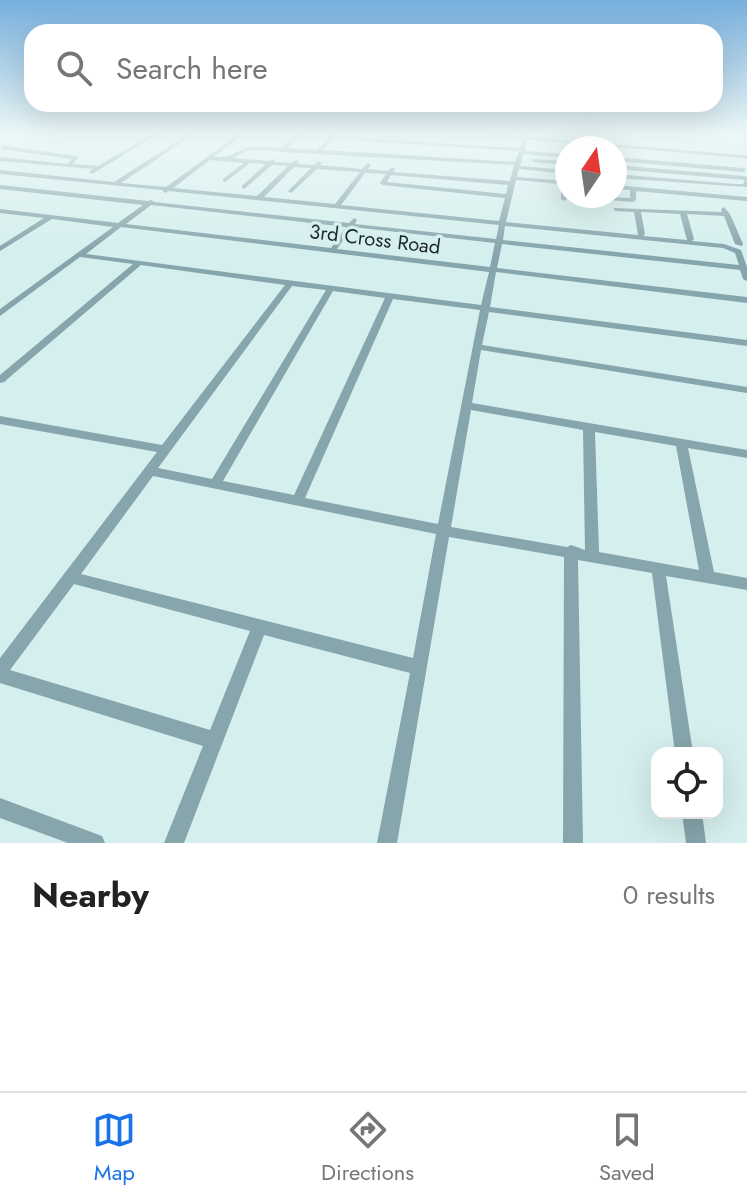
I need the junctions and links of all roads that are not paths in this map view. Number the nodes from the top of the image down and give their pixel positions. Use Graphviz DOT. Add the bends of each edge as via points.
graph roads {
  1 [pos="3,172"];
  2 [pos="90,172"];
  3 [pos="132,172"];
  4 [pos="190,172"];
  5 [pos="235,172"];
  6 [pos="260,172"];
  7 [pos="285,172"];
  8 [pos="310,172"];
  9 [pos="363,172"];
  10 [pos="389,172"];
  11 [pos="402,172"];
  12 [pos="427,172"];
  13 [pos="442,172"];
  14 [pos="473,172"];
  15 [pos="517,172"];
  16 [pos="669,172"];
  17 [pos="425,175"];
  18 [pos="627,177"];
  19 [pos="60,178"];
  20 [pos="77,180"];
  21 [pos="225,180"];
  22 [pos="746,180"];
  23 [pos="115,183"];
  24 [pos="0,187"];
  25 [pos="244,187"];
  26 [pos="417,187"];
  27 [pos="627,188"];
  28 [pos="168,189"];
  29 [pos="633,189"];
  30 [pos="291,191"];
  31 [pos="46,192"];
  32 [pos="719,197"];
  33 [pos="259,198"];
  34 [pos="747,199"];
  35 [pos="627,200"];
  36 [pos="150,203"];
  37 [pos="336,207"];
  38 [pos="361,209"];
  39 [pos="616,209"];
  40 [pos="637,210"];
  41 [pos="0,211"];
  42 [pos="683,212"];
  43 [pos="727,214"];
  44 [pos="51,217"];
  45 [pos="504,224"];
  46 [pos="118,225"];
  47 [pos="350,225"];
  48 [pos="641,234"];
  49 [pos="0,239"];
  50 [pos="690,239"];
  51 [pos="13,241"];
  52 [pos="501,241"];
  53 [pos="739,244"];
  54 [pos="0,249"];
  55 [pos="333,250"];
  56 [pos="79,255"];
  57 [pos="139,263"];
  58 [pos="743,268"];
  59 [pos="495,270"];
  60 [pos="747,279"];
  61 [pos="290,283"];
  62 [pos="331,288"];
  63 [pos="390,296"];
  64 [pos="747,300"];
  65 [pos="487,309"];
  66 [pos="0,313"];
  67 [pos="747,343"];
  68 [pos="477,347"];
  69 [pos="0,380"];
  70 [pos="747,390"];
  71 [pos="467,406"];
  72 [pos="0,420"];
  73 [pos="589,426"];
  74 [pos="681,442"];
  75 [pos="165,450"];
  76 [pos="747,454"];
  77 [pos="151,471"];
  78 [pos="215,485"];
  79 [pos="297,502"];
  80 [pos="446,531"];
  81 [pos="571,551"];
  82 [pos="592,555"];
  83 [pos="658,567"];
  84 [pos="70,577"];
  85 [pos="708,577"];
  86 [pos="747,586"];
  87 [pos="260,625"];
  88 [pos="420,668"];
  89 [pos="0,673"];
  90 [pos="213,740"];
  91 [pos="683,747"];
  92 [pos="0,808"];
  93 [pos="693,819"];
  94 [pos="95,843"];
  95 [pos="174,843"];
  96 [pos="387,843"];
  97 [pos="573,843"];
  98 [pos="696,843"];
  1 -- 19 [label="street"];
  2 -- 20 [label="street"];
  3 -- 23 [label="street"];
  4 -- 28 [label="street"];
  5 -- 21 [label="street"];
  6 -- 25 [label="street"];
  7 -- 33 [label="street"];
  8 -- 30 [label="street"];
  9 -- 37 [label="street"];
  10 -- 26 [label="street" via="383,183"];
  11 -- 17 [label="street"];
  12 -- 17 [label="street"];
  13 -- 17 [label="street"];
  14 -- 26 [label="street"];
  15 -- 45 [label="street"];
  16 -- 22 [label="street"];
  17 -- 26 [label="street"];
  18 -- 22 [label="street" via="735,186 745,186"];
  19 -- 20 [label="street"];
  19 -- 31 [label="street"];
  20 -- 23 [label="street"];
  23 -- 28 [label="street"];
  24 -- 31 [label="street"];
  27 -- 29 [label="street"];
  28 -- 33 [label="street"];
  28 -- 36 [label="street"];
  29 -- 32 [label="street"];
  29 -- 35 [label="street" via="633,200"];
  31 -- 36 [label="street"];
  32 -- 34 [label="street"];
  32 -- 43 [label="street"];
  33 -- 37 [label="street"];
  36 -- 46 [label="street"];
  36 -- 47 [label="street"];
  37 -- 38 [label="street"];
  38 -- 45 [label="street"];
  38 -- 47 [label="street"];
  39 -- 40 [label="street"];
  40 -- 42 [label="street"];
  40 -- 48 [label="street"];
  41 -- 44 [label="street, 3rd Cross Road"];
  42 -- 43 [label="street"];
  42 -- 50 [label="street"];
  43 -- 53 [label="street"];
  44 -- 46 [label="street, 3rd Cross Road"];
  44 -- 51 [label="street"];
  45 -- 52 [label="street"];
  45 -- 58 [label="street" via="724,246 738,252"];
  46 -- 55 [label="street, 3rd Cross Road"];
  46 -- 56 [label="street"];
  47 -- 52 [label="street"];
  47 -- 55 [label="street"];
  49 -- 51 [label="street"];
  51 -- 54 [label="street"];
  52 -- 58 [label="street"];
  52 -- 59 [label="street"];
  55 -- 59 [label="street, 3rd Cross Road"];
  56 -- 57 [label="street"];
  56 -- 66 [label="street"];
  57 -- 61 [label="street"];
  57 -- 69 [label="street"];
  58 -- 60 [label="street"];
  59 -- 64 [label="street, 3rd Cross Road"];
  59 -- 65 [label="street"];
  61 -- 62 [label="street"];
  61 -- 75 [label="street"];
  62 -- 63 [label="street"];
  62 -- 78 [label="street"];
  63 -- 65 [label="street"];
  63 -- 79 [label="street"];
  65 -- 67 [label="street"];
  65 -- 68 [label="street"];
  68 -- 70 [label="street"];
  68 -- 71 [label="street"];
  71 -- 73 [label="street"];
  71 -- 80 [label="street"];
  72 -- 75 [label="street"];
  73 -- 74 [label="street"];
  73 -- 82 [label="street"];
  74 -- 76 [label="street"];
  74 -- 85 [label="street"];
  75 -- 77 [label="street"];
  77 -- 78 [label="street"];
  77 -- 84 [label="street"];
  78 -- 79 [label="street"];
  79 -- 80 [label="street"];
  80 -- 81 [label="street"];
  80 -- 88 [label="street"];
  81 -- 82 [label="street"];
  81 -- 97 [label="street"];
  82 -- 83 [label="street"];
  83 -- 85 [label="street"];
  83 -- 91 [label="street"];
  84 -- 87 [label="street"];
  84 -- 89 [label="street"];
  85 -- 86 [label="street"];
  87 -- 88 [label="street"];
  87 -- 90 [label="street"];
  88 -- 96 [label="street"];
  89 -- 90 [label="street"];
  90 -- 95 [label="street"];
  92 -- 94 [label="street"];
  93 -- 98 [label="street"];
}
